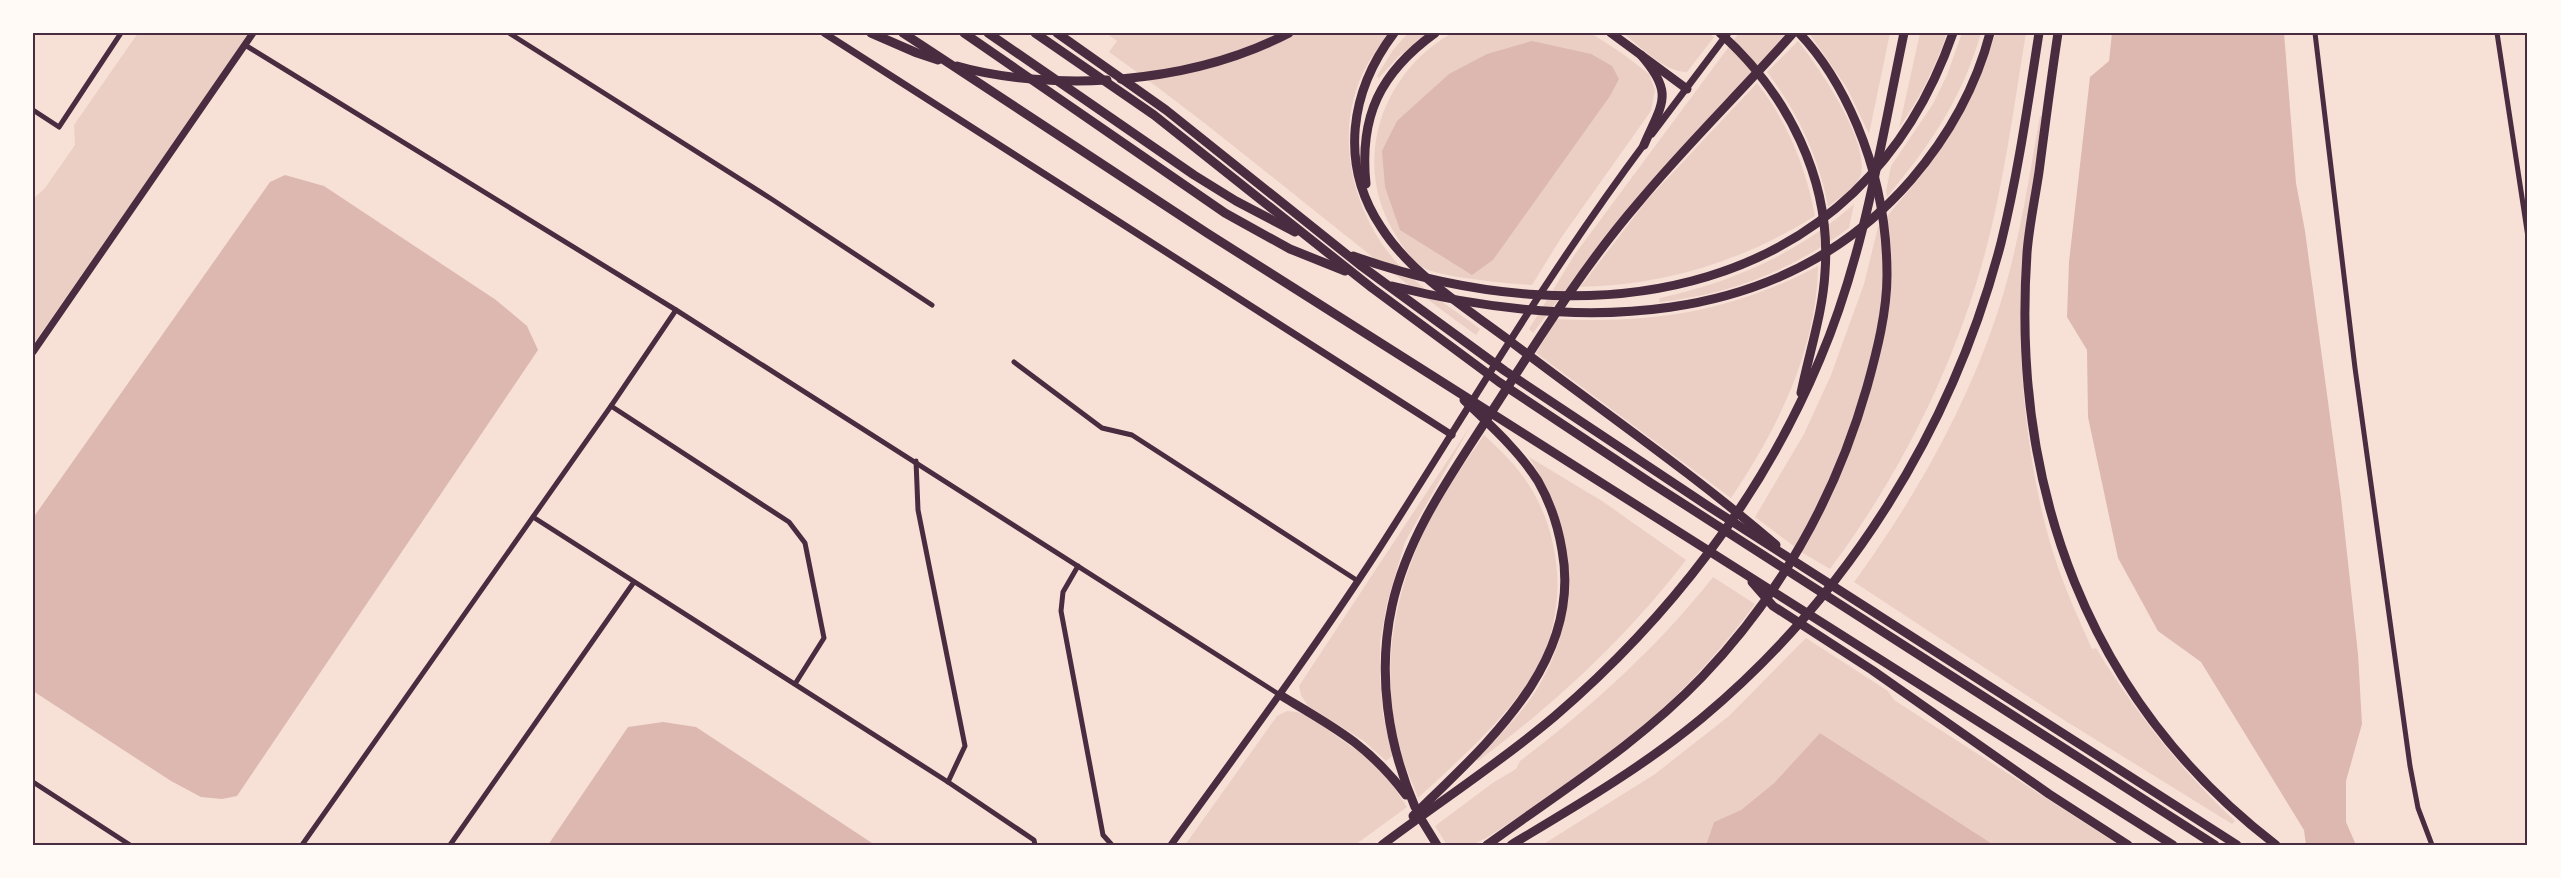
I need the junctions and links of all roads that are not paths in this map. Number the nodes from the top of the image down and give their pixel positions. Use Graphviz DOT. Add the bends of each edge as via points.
graph roads {
  1 [pos="121,33"];
  2 [pos="253,33"];
  3 [pos="509,33"];
  4 [pos="824,33"];
  5 [pos="871,33"];
  6 [pos="903,33"];
  7 [pos="964,33"];
  8 [pos="988,33"];
  9 [pos="1035,33"];
  10 [pos="1057,33"];
  11 [pos="1290,33"];
  12 [pos="1394,33"];
  13 [pos="1435,33"];
  14 [pos="1611,33"];
  15 [pos="1720,33"];
  16 [pos="1728,33"];
  17 [pos="1793,33"];
  18 [pos="1799,33"];
  19 [pos="1904,33"];
  20 [pos="1953,33"];
  21 [pos="1990,33"];
  22 [pos="2038,33"];
  23 [pos="2058,33"];
  24 [pos="2315,33"];
  25 [pos="2497,33"];
  26 [pos="245,45"];
  27 [pos="1641,55"];
  28 [pos="1686,89"];
  29 [pos="33,110"];
  30 [pos="1644,145"];
  31 [pos="1369,204"];
  32 [pos="2528,237"];
  33 [pos="932,305"];
  34 [pos="676,310"];
  35 [pos="33,352"];
  36 [pos="1014,362"];
  37 [pos="1449,386"];
  38 [pos="611,406"];
  39 [pos="1797,409"];
  40 [pos="1452,435"];
  41 [pos="916,461"];
  42 [pos="533,517"];
  43 [pos="1078,566"];
  44 [pos="1803,568"];
  45 [pos="1745,573"];
  46 [pos="1358,581"];
  47 [pos="634,582"];
  48 [pos="795,684"];
  49 [pos="1280,694"];
  50 [pos="33,782"];
  51 [pos="948,782"];
  52 [pos="1415,807"];
  53 [pos="1385,842"];
  54 [pos="1488,844"];
  55 [pos="130,845"];
  56 [pos="302,845"];
  57 [pos="450,845"];
  58 [pos="1035,845"];
  59 [pos="1112,845"];
  60 [pos="1171,845"];
  61 [pos="1437,845"];
  62 [pos="1511,845"];
  63 [pos="2128,845"];
  64 [pos="2173,845"];
  65 [pos="2215,845"];
  66 [pos="2236,845"];
  67 [pos="2276,845"];
  68 [pos="2432,845"];
  1 -- 29 [label="street" via="59,127"];
  2 -- 26 [label="street"];
  3 -- 33 [label="street"];
  4 -- 40 [label="street"];
  5 -- 11 [label="highway" via="962,67 1071,80 1171,73 1236,56"];
  6 -- 37 [label="highway" via="1197,227"];
  7 -- 21 [label="highway" via="1212,205 1290,249 1392,286 1497,307 1597,313 1653,310 1715,300 1788,274 1833,249 1891,201 1932,154 1960,109"];
  8 -- 20 [label="highway" via="1220,192 1315,242 1397,270 1486,289 1596,296 1658,290 1711,277 1773,250 1811,227 1859,187 1898,141 1931,86"];
  9 -- 65 [label="highway" via="1154,115 1467,359 1660,489"];
  10 -- 44 [label="highway" via="1166,110 1353,260 1473,348"];
  12 -- 31 [label="highway" via="1368,76 1354,132 1354,158"];
  13 -- 31 [label="highway" via="1397,67 1371,110 1363,155"];
  14 -- 27 [label="highway"];
  15 -- 39 [label="highway" via="1750,62 1781,103 1802,146 1819,197 1825,272"];
  16 -- 28 [label="street"];
  17 -- 52 [label="highway" via="1639,202 1588,266 1419,530 1398,584 1386,651 1386,697 1392,738"];
  18 -- 54 [label="highway" via="1822,62 1850,110 1873,166 1885,233 1885,300 1862,404 1825,499 1803,542 1780,580 1720,657 1625,747"];
  19 -- 39 [label="highway" via="1857,249 1821,359"];
  22 -- 62 [label="highway" via="2009,207 1976,324 1930,432 1881,518 1824,594 1750,674 1701,718 1640,764"];
  23 -- 67 [label="highway" via="2027,251 2025,304 2030,407 2043,485 2083,607 2113,663 2182,759 2224,803"];
  24 -- 68 [label="street" via="2355,368 2410,766 2418,808"];
  25 -- 32 [label="street"];
  26 -- 34 [label="street"];
  26 -- 35 [label="street"];
  27 -- 28 [label="highway"];
  27 -- 30 [label="highway" via="1662,85 1662,98"];
  28 -- 30 [label="street"];
  30 -- 40 [label="street" via="1565,254"];
  31 -- 44 [label="highway" via="1396,248 1417,268 1727,502"];
  34 -- 38 [label="street"];
  34 -- 41 [label="street"];
  36 -- 46 [label="street" via="1102,428 1132,435"];
  37 -- 45 [label="highway"];
  37 -- 53 [label="highway" via="1506,443 1537,481 1556,522 1565,571 1562,615 1551,650 1531,688 1455,773"];
  38 -- 42 [label="street"];
  38 -- 48 [label="street" via="789,522 805,543 824,638"];
  39 -- 53 [label="highway" via="1770,460 1719,538 1663,611 1614,663 1553,717"];
  40 -- 46 [label="street"];
  41 -- 43 [label="street"];
  41 -- 51 [label="street" via="918,510 965,746"];
  42 -- 47 [label="street"];
  42 -- 56 [label="street"];
  43 -- 49 [label="street"];
  43 -- 59 [label="street" via="1063,592 1061,611 1103,835"];
  44 -- 66 [label="highway"];
  45 -- 63 [label="highway" via="1773,606"];
  45 -- 64 [label="highway"];
  46 -- 49 [label="street"];
  47 -- 48 [label="street"];
  47 -- 57 [label="street"];
  48 -- 51 [label="street"];
  49 -- 52 [label="highway" via="1362,746"];
  49 -- 60 [label="street"];
  50 -- 55 [label="street"];
  51 -- 58 [label="street" via="1034,840"];
  52 -- 61 [label="highway"];
}
